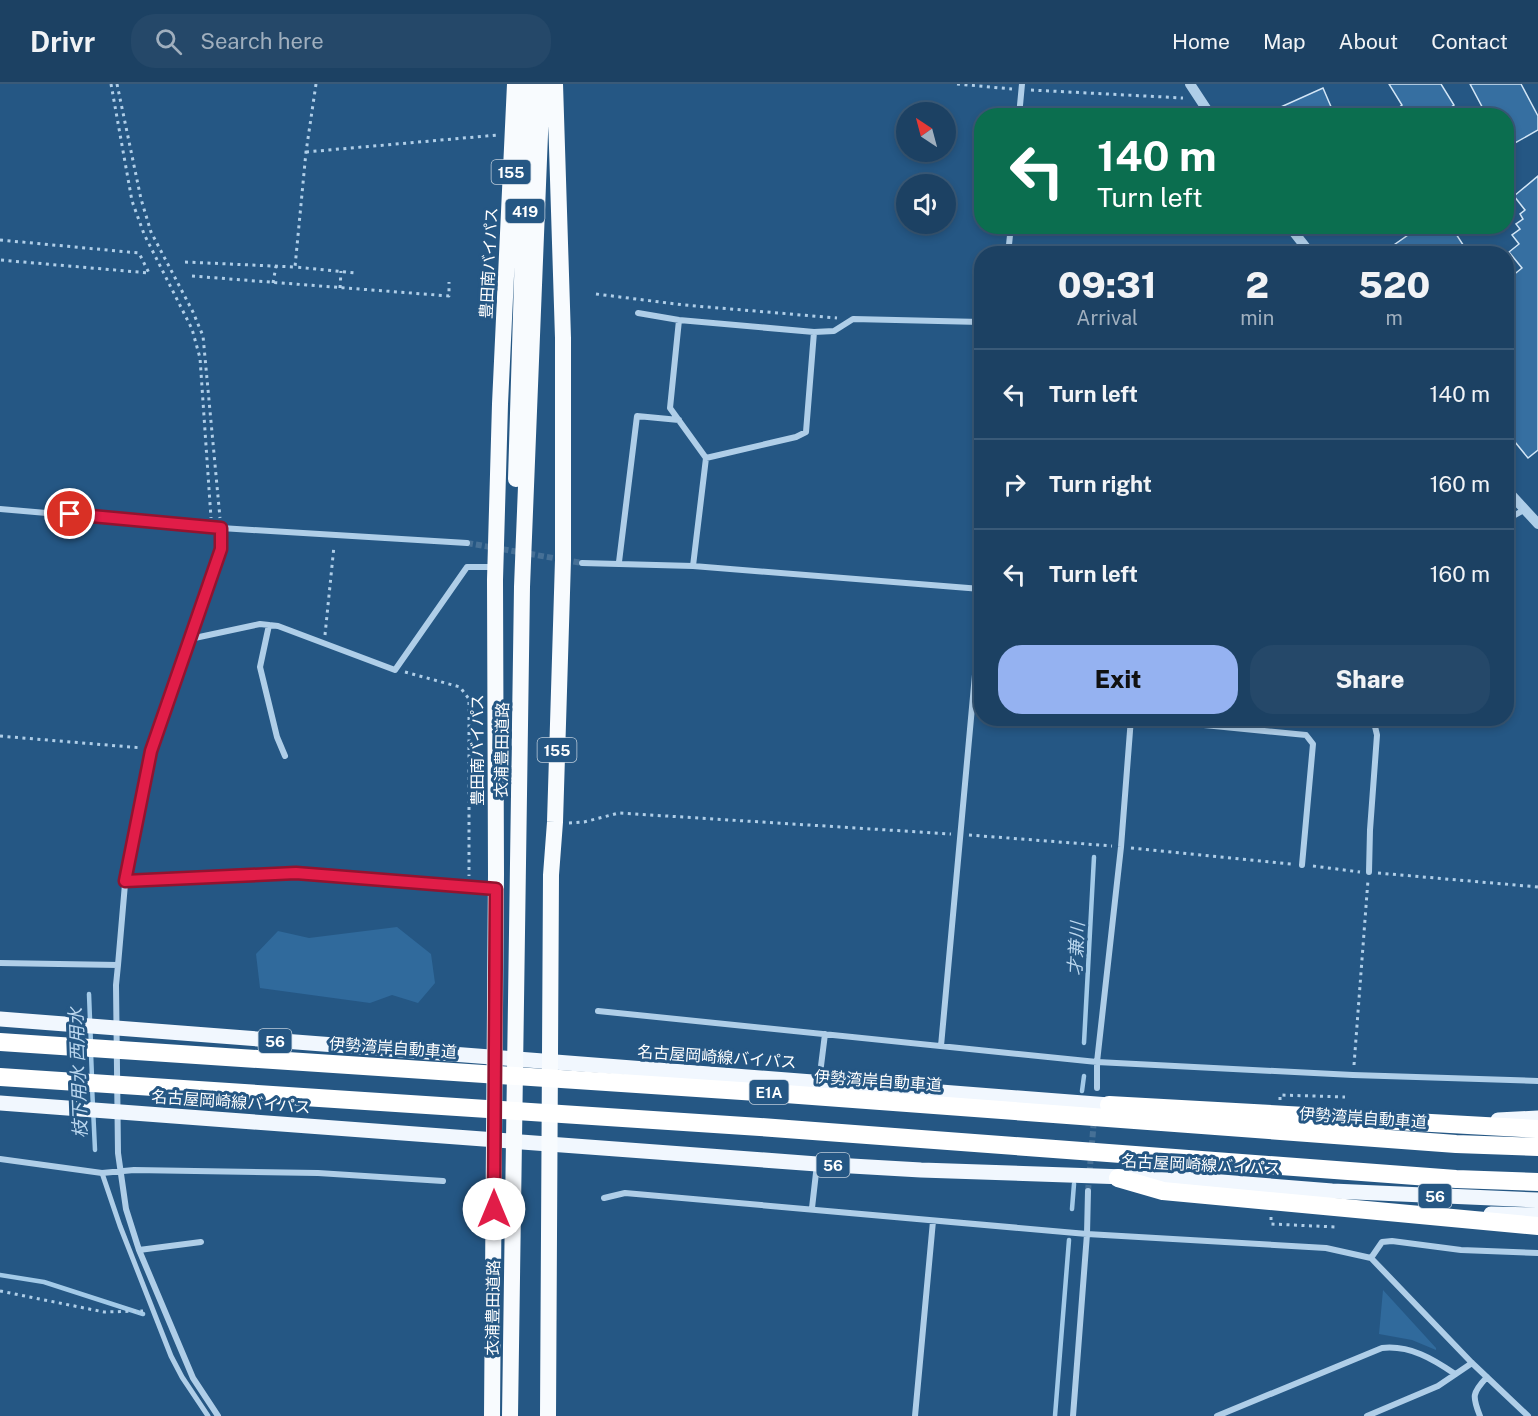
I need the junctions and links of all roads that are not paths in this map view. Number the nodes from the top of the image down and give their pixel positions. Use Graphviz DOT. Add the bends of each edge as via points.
graph roads {
  1 [pos="515,84"];
  2 [pos="528,84"];
  3 [pos="542,84"];
  4 [pos="555,84"];
  5 [pos="1190,84"];
  6 [pos="1022,87"];
  7 [pos="1020,108"];
  8 [pos="1206,108"];
  9 [pos="1295,234"];
  10 [pos="1305,246"];
  11 [pos="638,313"];
  12 [pos="679,320"];
  13 [pos="974,322"];
  14 [pos="814,332"];
  15 [pos="527,337"];
  16 [pos="679,420"];
  17 [pos="706,458"];
  18 [pos="1514,498"];
  19 [pos="0,508"];
  20 [pos="1524,510"];
  21 [pos="1514,516"];
  22 [pos="1538,524"];
  23 [pos="221,528"];
  24 [pos="467,543"];
  25 [pos="582,562"];
  26 [pos="619,562"];
  27 [pos="693,566"];
  28 [pos="495,567"];
  29 [pos="974,588"];
  30 [pos="269,625"];
  31 [pos="190,639"];
  32 [pos="974,685"];
  33 [pos="1131,726"];
  34 [pos="1214,726"];
  35 [pos="1375,726"];
  36 [pos="285,756"];
  37 [pos="1302,865"];
  38 [pos="1369,873"];
  39 [pos="125,881"];
  40 [pos="496,889"];
  41 [pos="0,963"];
  42 [pos="118,965"];
  43 [pos="598,1011"];
  44 [pos="0,1019"];
  45 [pos="825,1034"];
  46 [pos="0,1042"];
  47 [pos="941,1046"];
  48 [pos="495,1058"];
  49 [pos="550,1062"];
  50 [pos="1097,1062"];
  51 [pos="0,1077"];
  52 [pos="1538,1081"];
  53 [pos="819,1083"];
  54 [pos="1097,1088"];
  55 [pos="0,1103"];
  56 [pos="1109,1105"];
  57 [pos="1538,1118"];
  58 [pos="1344,1123"];
  59 [pos="1538,1129"];
  60 [pos="1538,1136"];
  61 [pos="494,1140"];
  62 [pos="549,1143"];
  63 [pos="1538,1148"];
  64 [pos="0,1159"];
  65 [pos="817,1164"];
  66 [pos="120,1172"];
  67 [pos="102,1173"];
  68 [pos="1118,1178"];
  69 [pos="443,1181"];
  70 [pos="1538,1182"];
  71 [pos="1088,1191"];
  72 [pos="604,1198"];
  73 [pos="1327,1198"];
  74 [pos="1538,1200"];
  75 [pos="812,1208"];
  76 [pos="1538,1215"];
  77 [pos="933,1221"];
  78 [pos="1538,1226"];
  79 [pos="1087,1234"];
  80 [pos="201,1242"];
  81 [pos="139,1250"];
  82 [pos="1538,1253"];
  83 [pos="1371,1258"];
  84 [pos="1472,1362"];
  85 [pos="1455,1374"];
  86 [pos="1487,1377"];
  87 [pos="208,1416"];
  88 [pos="218,1416"];
  89 [pos="492,1416"];
  90 [pos="502,1416"];
  91 [pos="510,1416"];
  92 [pos="548,1416"];
  93 [pos="915,1416"];
  94 [pos="1073,1416"];
  95 [pos="1217,1416"];
  96 [pos="1367,1416"];
  97 [pos="1480,1416"];
  98 [pos="1528,1416"];
  1 -- 28 [label="highway, 豊田南バイパス / 155"];
  2 -- 15 [label="highway, 衣浦豊田道路 / 419"];
  3 -- 15 [label="highway, 衣浦豊田道路 / 419"];
  4 -- 49 [label="highway, 155" via="563,338 563,548 551,875"];
  5 -- 8 [label="street"];
  6 -- 7 [label="street"];
  9 -- 10 [label="street"];
  11 -- 12 [label="street"];
  12 -- 14 [label="street"];
  12 -- 16 [label="street" via="670,408"];
  13 -- 14 [label="street" via="853,319 834,331"];
  14 -- 17 [label="street" via="806,432"];
  15 -- 90 [label="highway, 衣浦豊田道路 / 419" via="513,587"];
  15 -- 91 [label="highway, 衣浦豊田道路 / 419"];
  16 -- 17 [label="street"];
  16 -- 26 [label="street" via="637,416"];
  17 -- 27 [label="street"];
  18 -- 20 [label="street"];
  19 -- 23 [label="street"];
  20 -- 21 [label="street"];
  20 -- 22 [label="street"];
  23 -- 24 [label="street"];
  23 -- 31 [label="street" via="221,549"];
  25 -- 26 [label="street"];
  26 -- 27 [label="street"];
  27 -- 29 [label="street"];
  28 -- 30 [label="street" via="467,567 395,670"];
  28 -- 40 [label="highway, 豊田南バイパス / 155"];
  30 -- 31 [label="street"];
  30 -- 36 [label="street" via="260,667"];
  31 -- 39 [label="street" via="151,751"];
  32 -- 47 [label="street"];
  33 -- 50 [label="street"];
  34 -- 37 [label="street" via="1306,735 1313,744"];
  35 -- 38 [label="street"];
  39 -- 40 [label="street" via="296,873"];
  39 -- 42 [label="street"];
  40 -- 48 [label="highway, 豊田南バイパス / 155"];
  41 -- 42 [label="street"];
  42 -- 66 [label="street"];
  43 -- 45 [label="street"];
  44 -- 48 [label="main road, 名古屋岡崎線バイパス / 56"];
  45 -- 47 [label="street"];
  45 -- 53 [label="street"];
  46 -- 63 [label="highway, 伊勢湾岸自動車道 / E1A"];
  47 -- 50 [label="street"];
  48 -- 49 [label="main road, 名古屋岡崎線バイパス / 56"];
  48 -- 61 [label="highway, 豊田南バイパス / 155"];
  49 -- 53 [label="main road, 名古屋岡崎線バイパス / 56"];
  49 -- 62 [label="highway, 155"];
  50 -- 52 [label="street"];
  50 -- 54 [label="street"];
  51 -- 70 [label="highway, E1A"];
  53 -- 56 [label="main road, 名古屋岡崎線バイパス / 56"];
  55 -- 61 [label="main road, 名古屋岡崎線バイパス / 56"];
  56 -- 58 [label="highway"];
  57 -- 58 [label="main road"];
  58 -- 59 [label="highway"];
  58 -- 60 [label="main road"];
  61 -- 62 [label="main road, 名古屋岡崎線バイパス / 56"];
  61 -- 89 [label="highway, 豊田南バイパス / 155"];
  62 -- 65 [label="main road, 名古屋岡崎線バイパス / 56"];
  62 -- 92 [label="highway, 155"];
  64 -- 67 [label="street"];
  65 -- 68 [label="main road, 名古屋岡崎線バイパス / 56"];
  65 -- 75 [label="street"];
  66 -- 67 [label="street"];
  66 -- 69 [label="street" via="318,1173"];
  66 -- 81 [label="street"];
  67 -- 87 [label="street" via="182,1377"];
  68 -- 73 [label="highway" via="1163,1191"];
  71 -- 79 [label="street"];
  72 -- 75 [label="street" via="625,1192"];
  73 -- 74 [label="main road, 56"];
  73 -- 76 [label="main road" via="1488,1214"];
  73 -- 78 [label="highway"];
  75 -- 77 [label="street"];
  77 -- 79 [label="street"];
  77 -- 93 [label="street"];
  79 -- 83 [label="street" via="1326,1248"];
  79 -- 94 [label="street"];
  80 -- 81 [label="street"];
  81 -- 88 [label="street" via="193,1378"];
  82 -- 83 [label="street" via="1461,1250 1392,1241 1382,1242"];
  83 -- 84 [label="street"];
  84 -- 85 [label="street"];
  84 -- 86 [label="street"];
  85 -- 95 [label="street" via="1416,1352 1382,1348"];
  85 -- 96 [label="street" via="1438,1386"];
  86 -- 97 [label="street" via="1474,1394"];
  86 -- 98 [label="street"];
}
